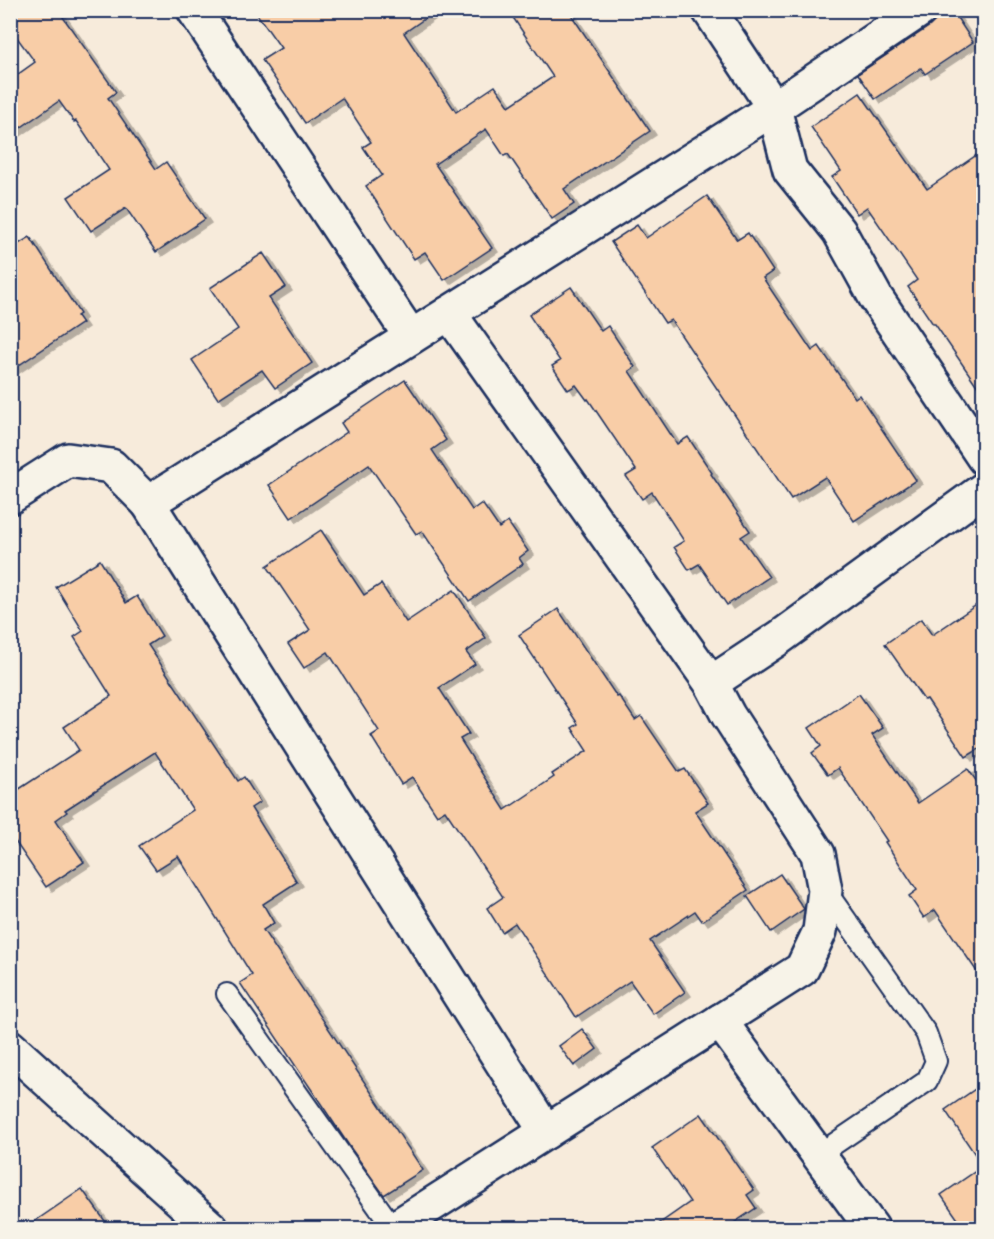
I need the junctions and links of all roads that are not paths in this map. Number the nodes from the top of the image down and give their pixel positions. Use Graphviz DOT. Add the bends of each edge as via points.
graph roads {
  1 [pos="194,10"];
  2 [pos="709,10"];
  3 [pos="920,10"];
  4 [pos="774,108"];
  5 [pos="449,313"];
  6 [pos="411,337"];
  7 [pos="984,458"];
  8 [pos="984,489"];
  9 [pos="10,497"];
  10 [pos="148,503"];
  11 [pos="711,683"];
  12 [pos="825,890"];
  13 [pos="227,994"];
  14 [pos="720,1021"];
  15 [pos="10,1047"];
  16 [pos="546,1132"];
  17 [pos="818,1155"];
  18 [pos="208,1228"];
  19 [pos="394,1228"];
  20 [pos="872,1228"];
  1 -- 6 [label="street"];
  2 -- 4 [label="street"];
  3 -- 4 [label="street"];
  4 -- 5 [label="street"];
  4 -- 7 [label="street" via="790,170 838,231 876,298"];
  5 -- 6 [label="street"];
  5 -- 11 [label="street"];
  6 -- 10 [label="street"];
  8 -- 11 [label="street"];
  9 -- 10 [label="street" via="68,460 111,466"];
  10 -- 16 [label="street"];
  11 -- 12 [label="street" via="818,854"];
  12 -- 14 [label="street" via="820,931 802,969"];
  12 -- 17 [label="lane" via="926,1033 936,1061 927,1081"];
  13 -- 19 [label="lane"];
  14 -- 16 [label="street"];
  14 -- 17 [label="street"];
  15 -- 18 [label="street"];
  16 -- 19 [label="street"];
  17 -- 20 [label="street"];
}
